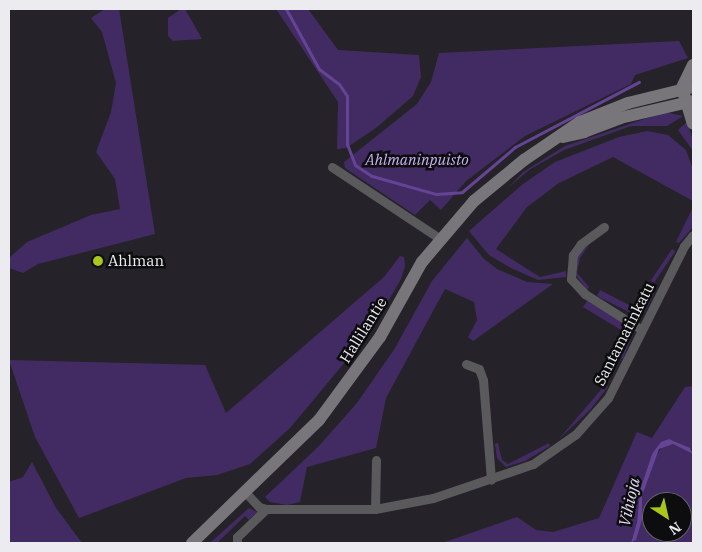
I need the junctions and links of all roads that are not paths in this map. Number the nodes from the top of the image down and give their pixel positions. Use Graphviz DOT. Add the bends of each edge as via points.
graph roads {
  1 [pos="693,65"];
  2 [pos="688,88"];
  3 [pos="689,102"];
  4 [pos="693,124"];
  5 [pos="560,137"];
  6 [pos="332,167"];
  7 [pos="604,226"];
  8 [pos="693,235"];
  9 [pos="440,238"];
  10 [pos="642,330"];
  11 [pos="466,364"];
  12 [pos="376,460"];
  13 [pos="491,480"];
  14 [pos="246,493"];
  15 [pos="266,509"];
  16 [pos="374,509"];
  17 [pos="192,543"];
  18 [pos="237,543"];
  1 -- 2 [label="main road"];
  2 -- 3 [label="main road"];
  2 -- 5 [label="main road, Hallilantie" via="628,103 580,122"];
  3 -- 4 [label="main road"];
  3 -- 5 [label="main road, Hallilantie" via="620,118"];
  5 -- 9 [label="main road, Hallilantie" via="490,187"];
  6 -- 9 [label="street"];
  7 -- 10 [label="street" via="577,250 570,266 571,279 585,294"];
  8 -- 10 [label="street, Santamatinkatu" via="684,246"];
  9 -- 14 [label="main road, Hallilantie" via="348,384 319,420"];
  10 -- 13 [label="street, Santamatinkatu" via="612,392 576,434 533,464"];
  11 -- 13 [label="street" via="479,369 483,380"];
  12 -- 16 [label="street"];
  13 -- 16 [label="street, Santamatinkatu" via="410,504"];
  14 -- 15 [label="street" via="259,507"];
  14 -- 17 [label="main road, Hallilantie"];
  15 -- 16 [label="street, Santamatinkatu"];
  15 -- 18 [label="street" via="237,537"];
}
